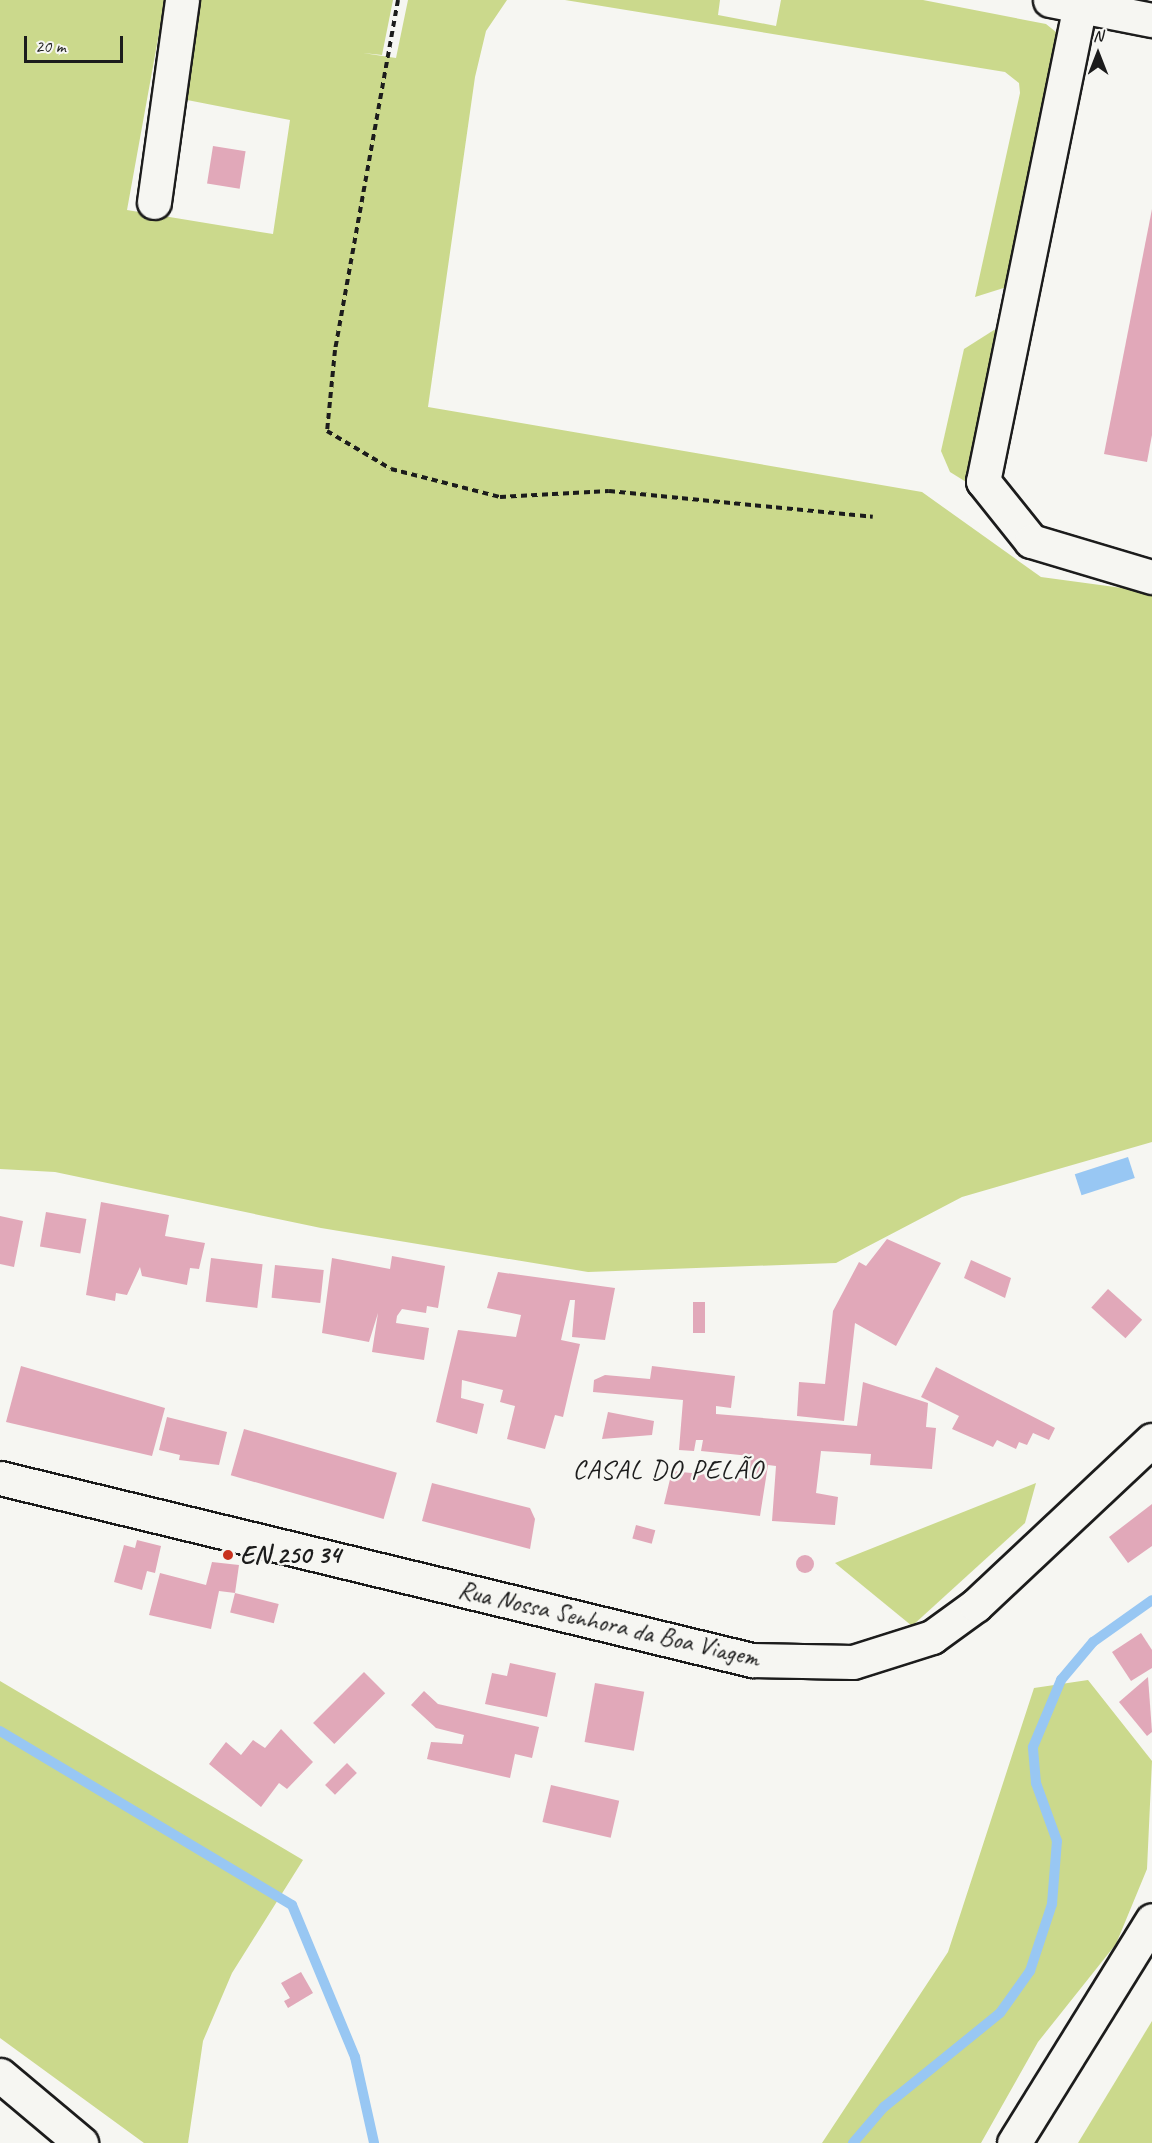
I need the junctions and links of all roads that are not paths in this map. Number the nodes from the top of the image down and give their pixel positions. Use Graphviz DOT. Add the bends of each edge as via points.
graph roads {
  1 [pos="182,0"];
  2 [pos="1070,2"];
  3 [pos="1152,20"];
  4 [pos="154,202"];
  5 [pos="1152,577"];
  6 [pos="1152,1440"];
  7 [pos="0,1478"];
  8 [pos="1152,1920"];
  9 [pos="0,2075"];
  10 [pos="81,2143"];
  11 [pos="1014,2143"];
  1 -- 4 [label="main road"];
  2 -- 3 [label="main road"];
  2 -- 5 [label="main road" via="983,481 1031,541"];
  6 -- 7 [label="main road, Rua Nossa Senhora da Boa Viagem" via="976,1605 932,1637 853,1662 752,1660"];
  8 -- 11 [label="main road"];
  9 -- 10 [label="main road"];
}
